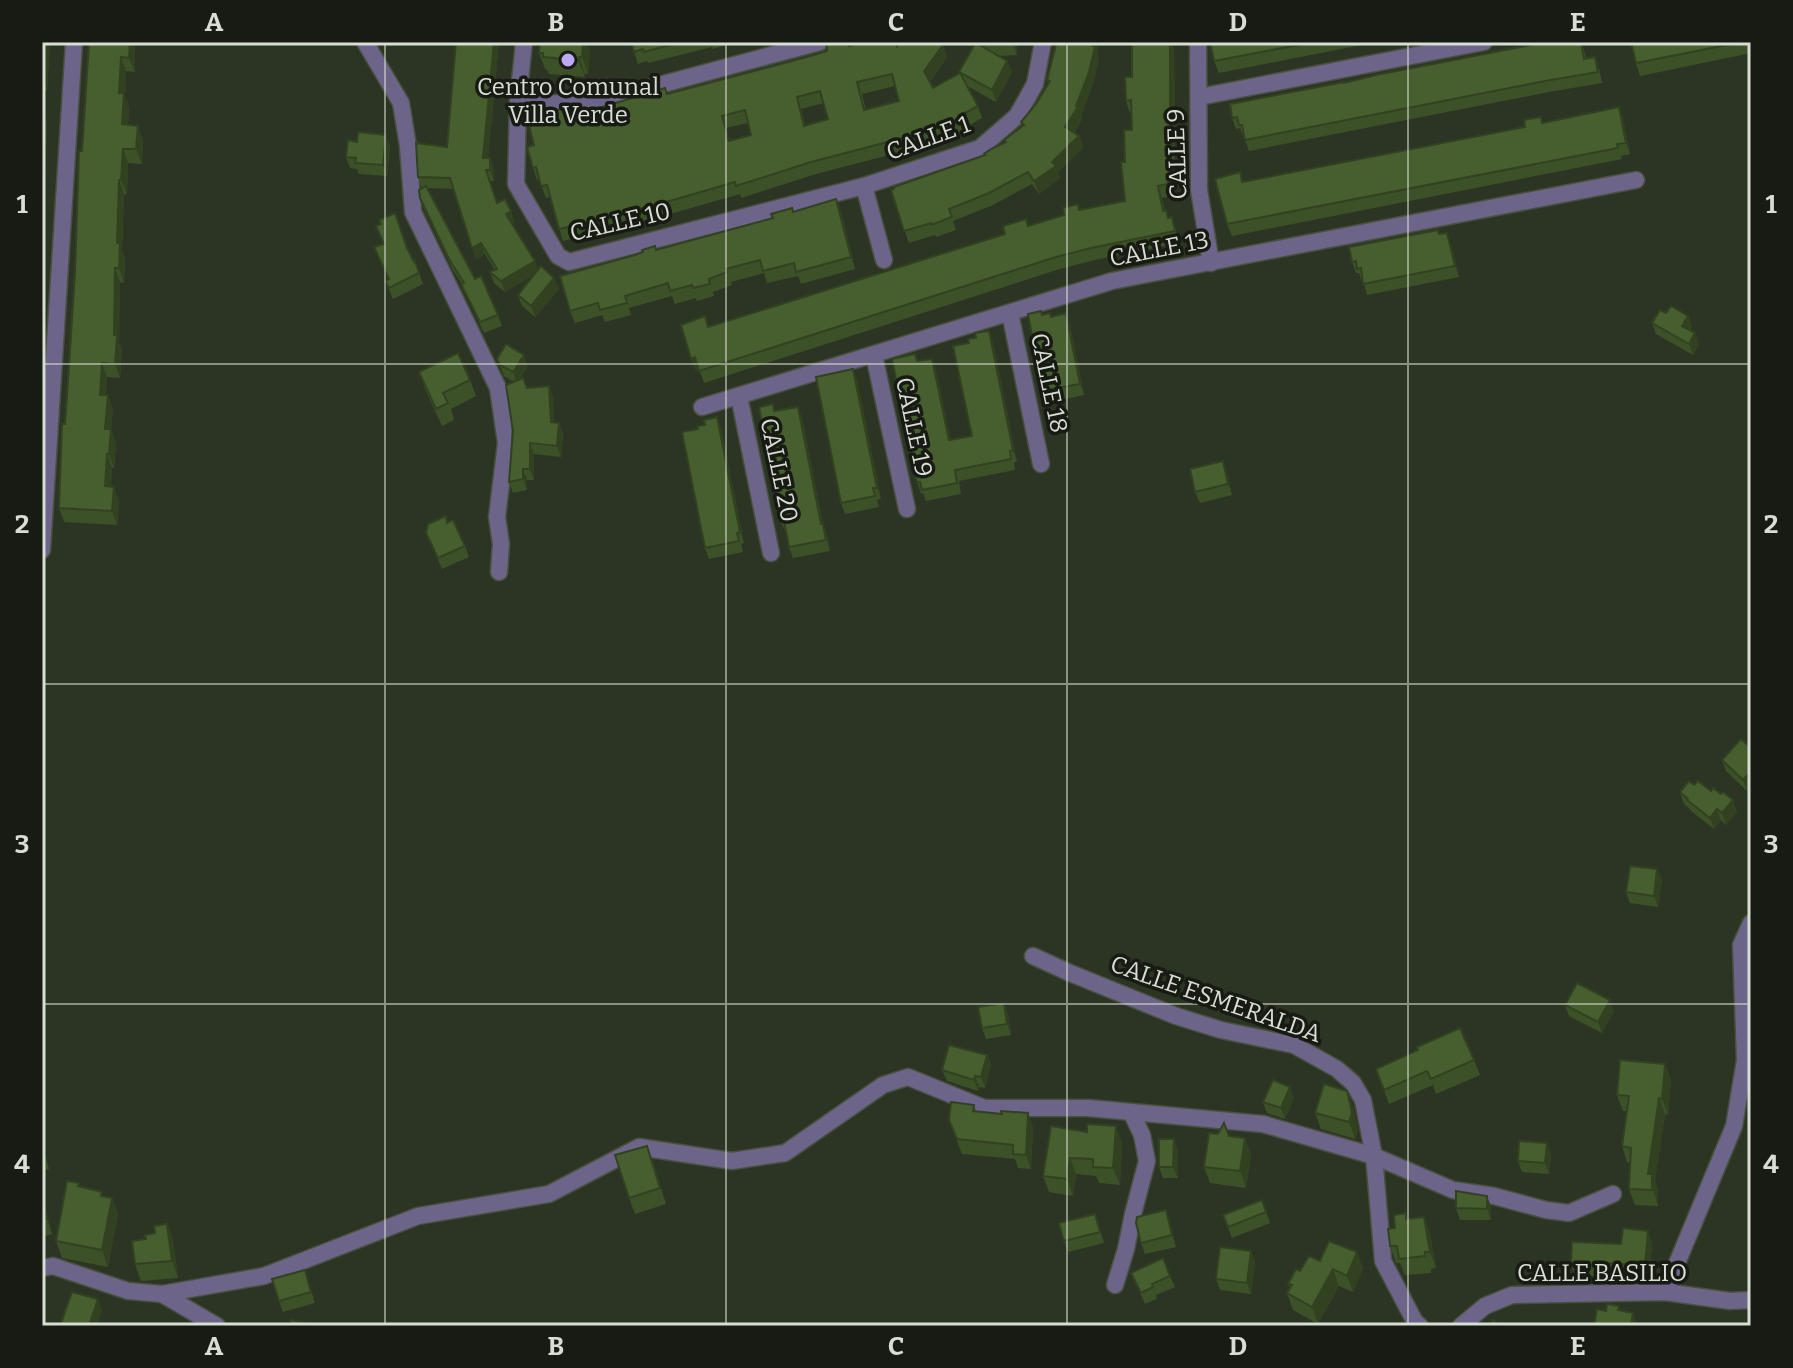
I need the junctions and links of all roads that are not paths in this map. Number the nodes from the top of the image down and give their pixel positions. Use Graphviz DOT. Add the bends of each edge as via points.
graph roads {
  1 [pos="74,42"];
  2 [pos="365,42"];
  3 [pos="524,42"];
  4 [pos="820,42"];
  5 [pos="1043,42"];
  6 [pos="1198,42"];
  7 [pos="1484,42"];
  8 [pos="764,49"];
  9 [pos="1199,97"];
  10 [pos="518,101"];
  11 [pos="1636,180"];
  12 [pos="864,186"];
  13 [pos="884,260"];
  14 [pos="1211,263"];
  15 [pos="1010,313"];
  16 [pos="874,355"];
  17 [pos="739,396"];
  18 [pos="702,407"];
  19 [pos="46,426"];
  20 [pos="1041,464"];
  21 [pos="907,509"];
  22 [pos="42,550"];
  23 [pos="771,553"];
  24 [pos="499,572"];
  25 [pos="1751,923"];
  26 [pos="1033,956"];
  27 [pos="1131,1112"];
  28 [pos="1374,1156"];
  29 [pos="1613,1194"];
  30 [pos="42,1268"];
  31 [pos="1115,1285"];
  32 [pos="1665,1292"];
  33 [pos="162,1294"];
  34 [pos="1751,1300"];
  35 [pos="1730,1301"];
  36 [pos="1751,1309"];
  37 [pos="1416,1325"];
  38 [pos="217,1326"];
  39 [pos="1461,1326"];
  1 -- 19 [label="street"];
  2 -- 24 [label="street" via="401,103 413,212 498,388 506,443 497,517"];
  3 -- 10 [label="street, CALLE 10"];
  4 -- 8 [label="street"];
  5 -- 12 [label="street, CALLE 1" via="1035,84 1017,116 980,148"];
  6 -- 9 [label="street, CALLE 9"];
  7 -- 9 [label="street"];
  8 -- 10 [label="street" via="585,105"];
  9 -- 14 [label="street, CALLE 9" via="1199,190"];
  10 -- 12 [label="street, CALLE 10" via="516,184 558,256 569,262"];
  11 -- 14 [label="street, CALLE 13"];
  12 -- 13 [label="street"];
  14 -- 15 [label="street, CALLE 13" via="1112,281"];
  15 -- 16 [label="street, CALLE 13"];
  15 -- 20 [label="street, CALLE 18"];
  16 -- 17 [label="street, CALLE 13"];
  16 -- 21 [label="street, CALLE 19"];
  17 -- 18 [label="street, CALLE 13"];
  17 -- 23 [label="street, CALLE 20"];
  19 -- 22 [label="street"];
  25 -- 32 [label="street" via="1741,945 1745,1060 1734,1126"];
  26 -- 28 [label="street, CALLE ESMERALDA" via="1176,1016 1294,1045 1315,1056 1353,1083 1363,1100"];
  27 -- 28 [label="street" via="1263,1124"];
  27 -- 31 [label="street" via="1147,1161"];
  27 -- 33 [label="street" via="984,1108 908,1077 883,1085 785,1153 732,1161 639,1147 549,1194 418,1216 264,1276"];
  28 -- 29 [label="street" via="1453,1190 1546,1210 1569,1213"];
  28 -- 37 [label="street, CALLE ESMERALDA" via="1383,1261"];
  30 -- 33 [label="street" via="53,1266 128,1291"];
  32 -- 35 [label="street, CALLE BASILIO"];
  32 -- 39 [label="street, CALLE BASILIO" via="1512,1295 1485,1306"];
  33 -- 38 [label="street"];
  34 -- 35 [label="street, CALLE BASILIO"];
  35 -- 36 [label="street"];
}
